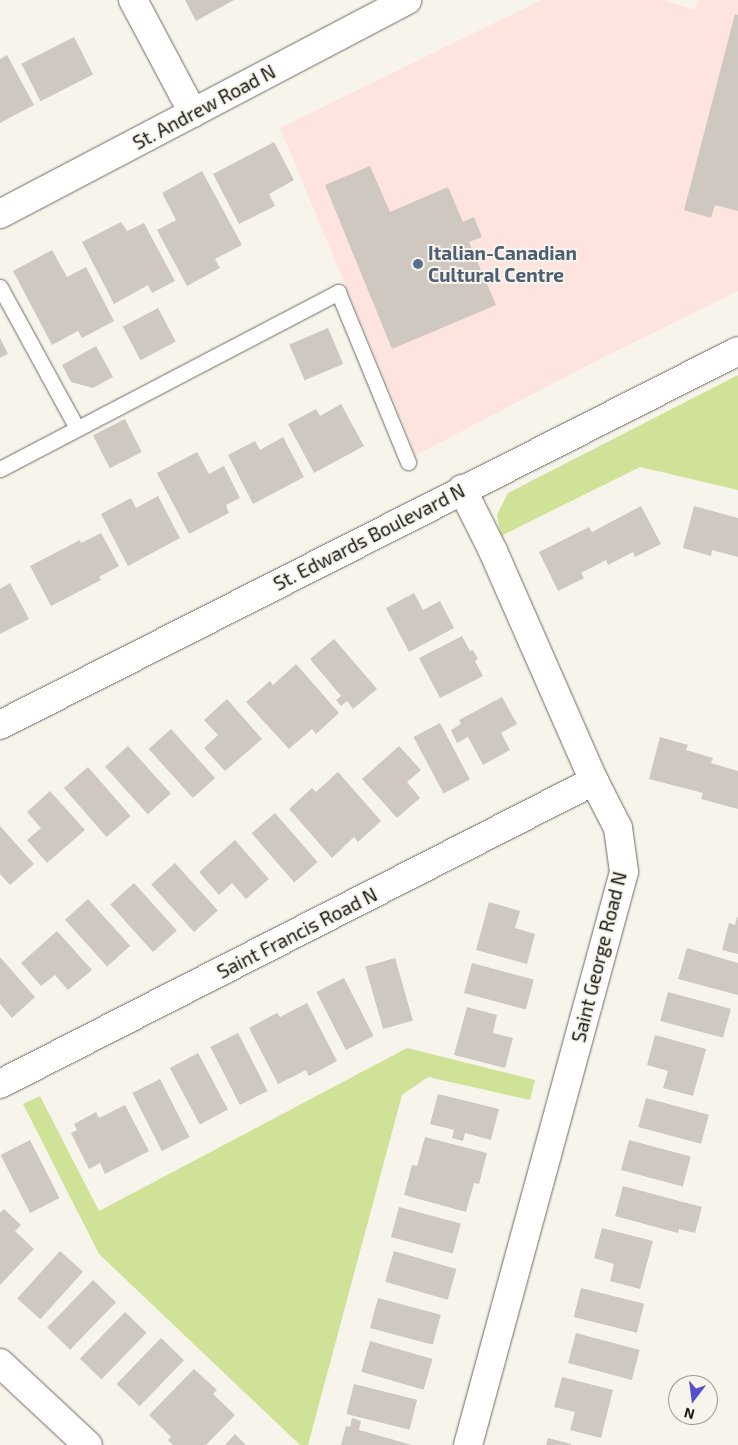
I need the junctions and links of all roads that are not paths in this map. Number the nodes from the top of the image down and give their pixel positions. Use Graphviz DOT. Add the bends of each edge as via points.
graph roads {
  1 [pos="133,0"];
  2 [pos="407,0"];
  3 [pos="193,113"];
  4 [pos="0,214"];
  5 [pos="0,287"];
  6 [pos="738,350"];
  7 [pos="76,428"];
  8 [pos="408,462"];
  9 [pos="0,468"];
  10 [pos="462,489"];
  11 [pos="0,725"];
  12 [pos="594,781"];
  13 [pos="0,1084"];
  14 [pos="0,1363"];
  15 [pos="88,1445"];
  16 [pos="468,1445"];
  1 -- 3 [label="street"];
  2 -- 3 [label="street, St. Andrew Road N"];
  3 -- 4 [label="street, St. Andrew Road N"];
  5 -- 7 [label="lane"];
  6 -- 10 [label="street, St. Edwards Boulevard N"];
  7 -- 8 [label="lane" via="338,292"];
  7 -- 9 [label="lane"];
  10 -- 11 [label="street, St. Edwards Boulevard N"];
  10 -- 12 [label="street, Saint George Road N" via="493,551"];
  12 -- 13 [label="street, Saint Francis Road N"];
  12 -- 16 [label="street, Saint George Road N" via="618,828 624,872"];
  14 -- 15 [label="street"];
}
